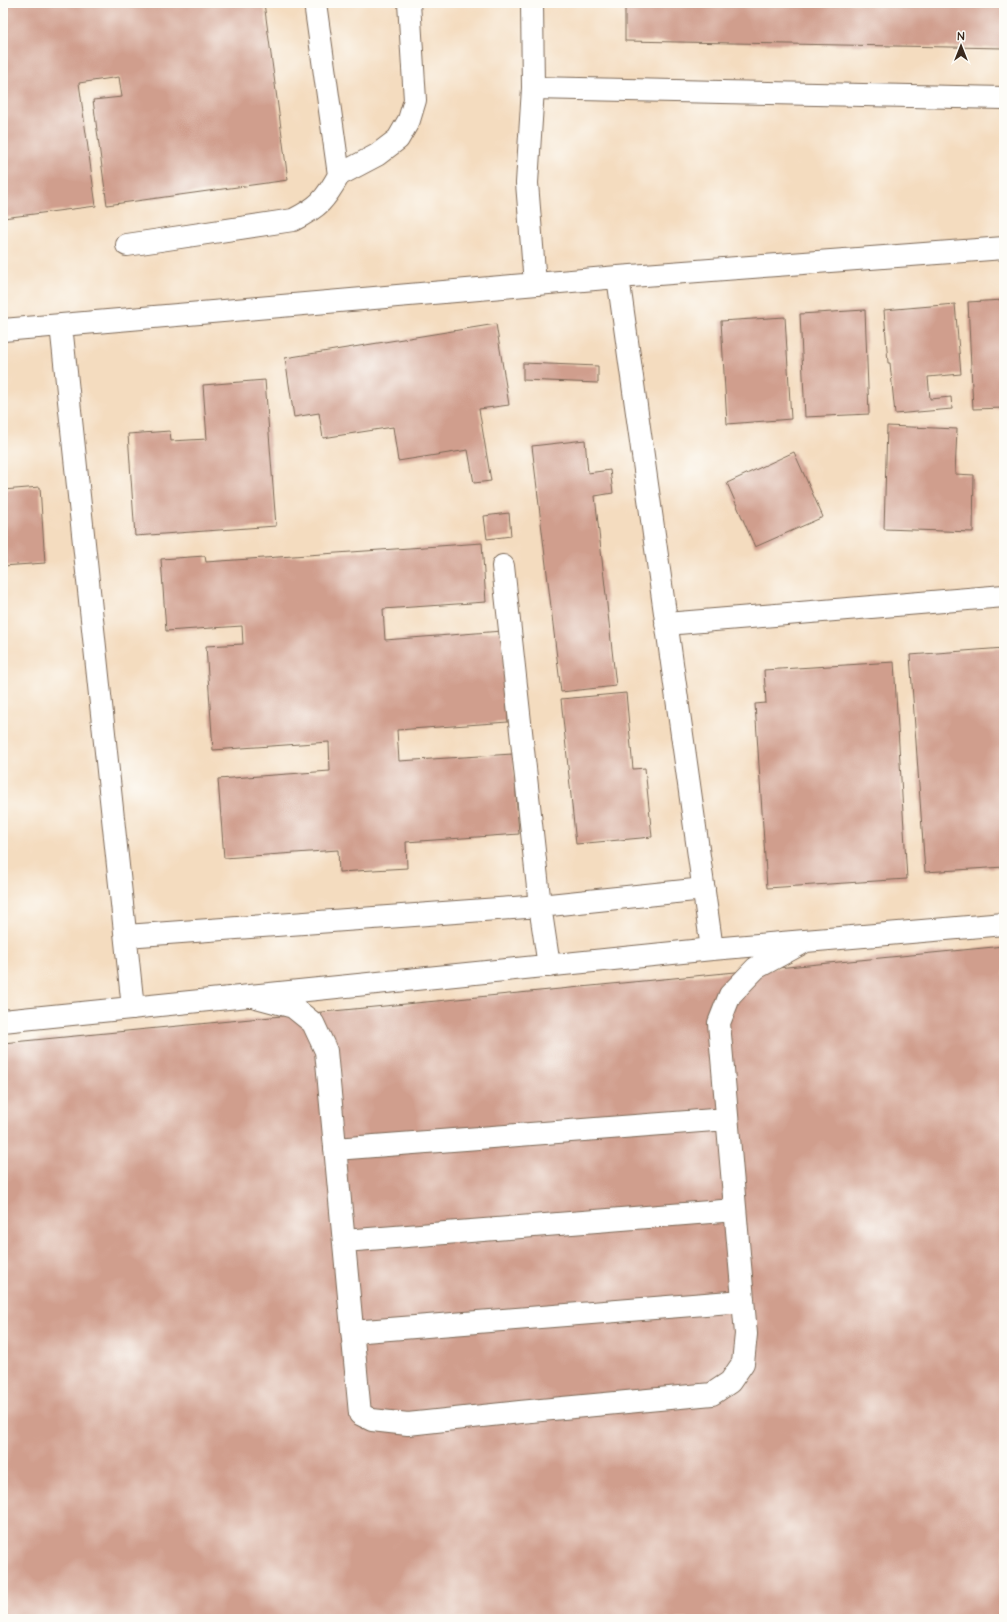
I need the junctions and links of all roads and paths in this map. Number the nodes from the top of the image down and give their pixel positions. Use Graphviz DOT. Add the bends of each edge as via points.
graph roads {
  1 [pos="315,3"];
  2 [pos="409,3"];
  3 [pos="532,3"];
  4 [pos="533,88"];
  5 [pos="1004,98"];
  6 [pos="339,175"];
  7 [pos="127,246"];
  8 [pos="1004,248"];
  9 [pos="618,277"];
  10 [pos="535,284"];
  11 [pos="61,325"];
  12 [pos="3,330"];
  13 [pos="503,566"];
  14 [pos="1004,596"];
  15 [pos="666,624"];
  16 [pos="704,888"];
  17 [pos="540,906"];
  18 [pos="1004,924"];
  19 [pos="126,936"];
  20 [pos="806,941"];
  21 [pos="747,946"];
  22 [pos="712,949"];
  23 [pos="549,966"];
  24 [pos="756,968"];
  25 [pos="316,990"];
  26 [pos="252,996"];
  27 [pos="134,1008"];
  28 [pos="3,1021"];
  29 [pos="313,1023"];
  30 [pos="727,1119"];
  31 [pos="335,1149"];
  32 [pos="735,1210"];
  33 [pos="344,1241"];
  34 [pos="743,1301"];
  35 [pos="352,1332"];
  1 -- 6 [label="street"];
  2 -- 6 [label="street" via="415,100 409,120 398,139"];
  3 -- 4 [label="street"];
  4 -- 5 [label="street"];
  4 -- 10 [label="street" via="526,183"];
  6 -- 7 [label="street" via="328,194 312,210 293,220"];
  8 -- 9 [label="street"];
  9 -- 10 [label="street"];
  9 -- 15 [label="street"];
  10 -- 11 [label="street"];
  11 -- 12 [label="street"];
  11 -- 19 [label="street"];
  13 -- 17 [label="street"];
  14 -- 15 [label="street"];
  15 -- 16 [label="street"];
  16 -- 17 [label="street"];
  16 -- 22 [label="street"];
  17 -- 19 [label="street"];
  17 -- 23 [label="street"];
  18 -- 20 [label="street"];
  19 -- 27 [label="street"];
  20 -- 21 [label="street"];
  20 -- 24 [label="street"];
  21 -- 22 [label="street"];
  21 -- 24 [label="street"];
  22 -- 23 [label="street"];
  23 -- 25 [label="street"];
  24 -- 30 [label="street" via="730,995 719,1023"];
  25 -- 26 [label="street"];
  25 -- 29 [label="street"];
  26 -- 27 [label="street"];
  26 -- 29 [label="street" via="294,1007"];
  27 -- 28 [label="street"];
  29 -- 31 [label="street" via="326,1051"];
  30 -- 31 [label="street"];
  30 -- 32 [label="street"];
  31 -- 33 [label="street"];
  32 -- 33 [label="street"];
  32 -- 34 [label="street"];
  33 -- 35 [label="street"];
  34 -- 35 [label="street"];
  34 -- 35 [label="street" via="746,1334 743,1363 730,1382 712,1394 408,1424 372,1420 360,1414"];
}
